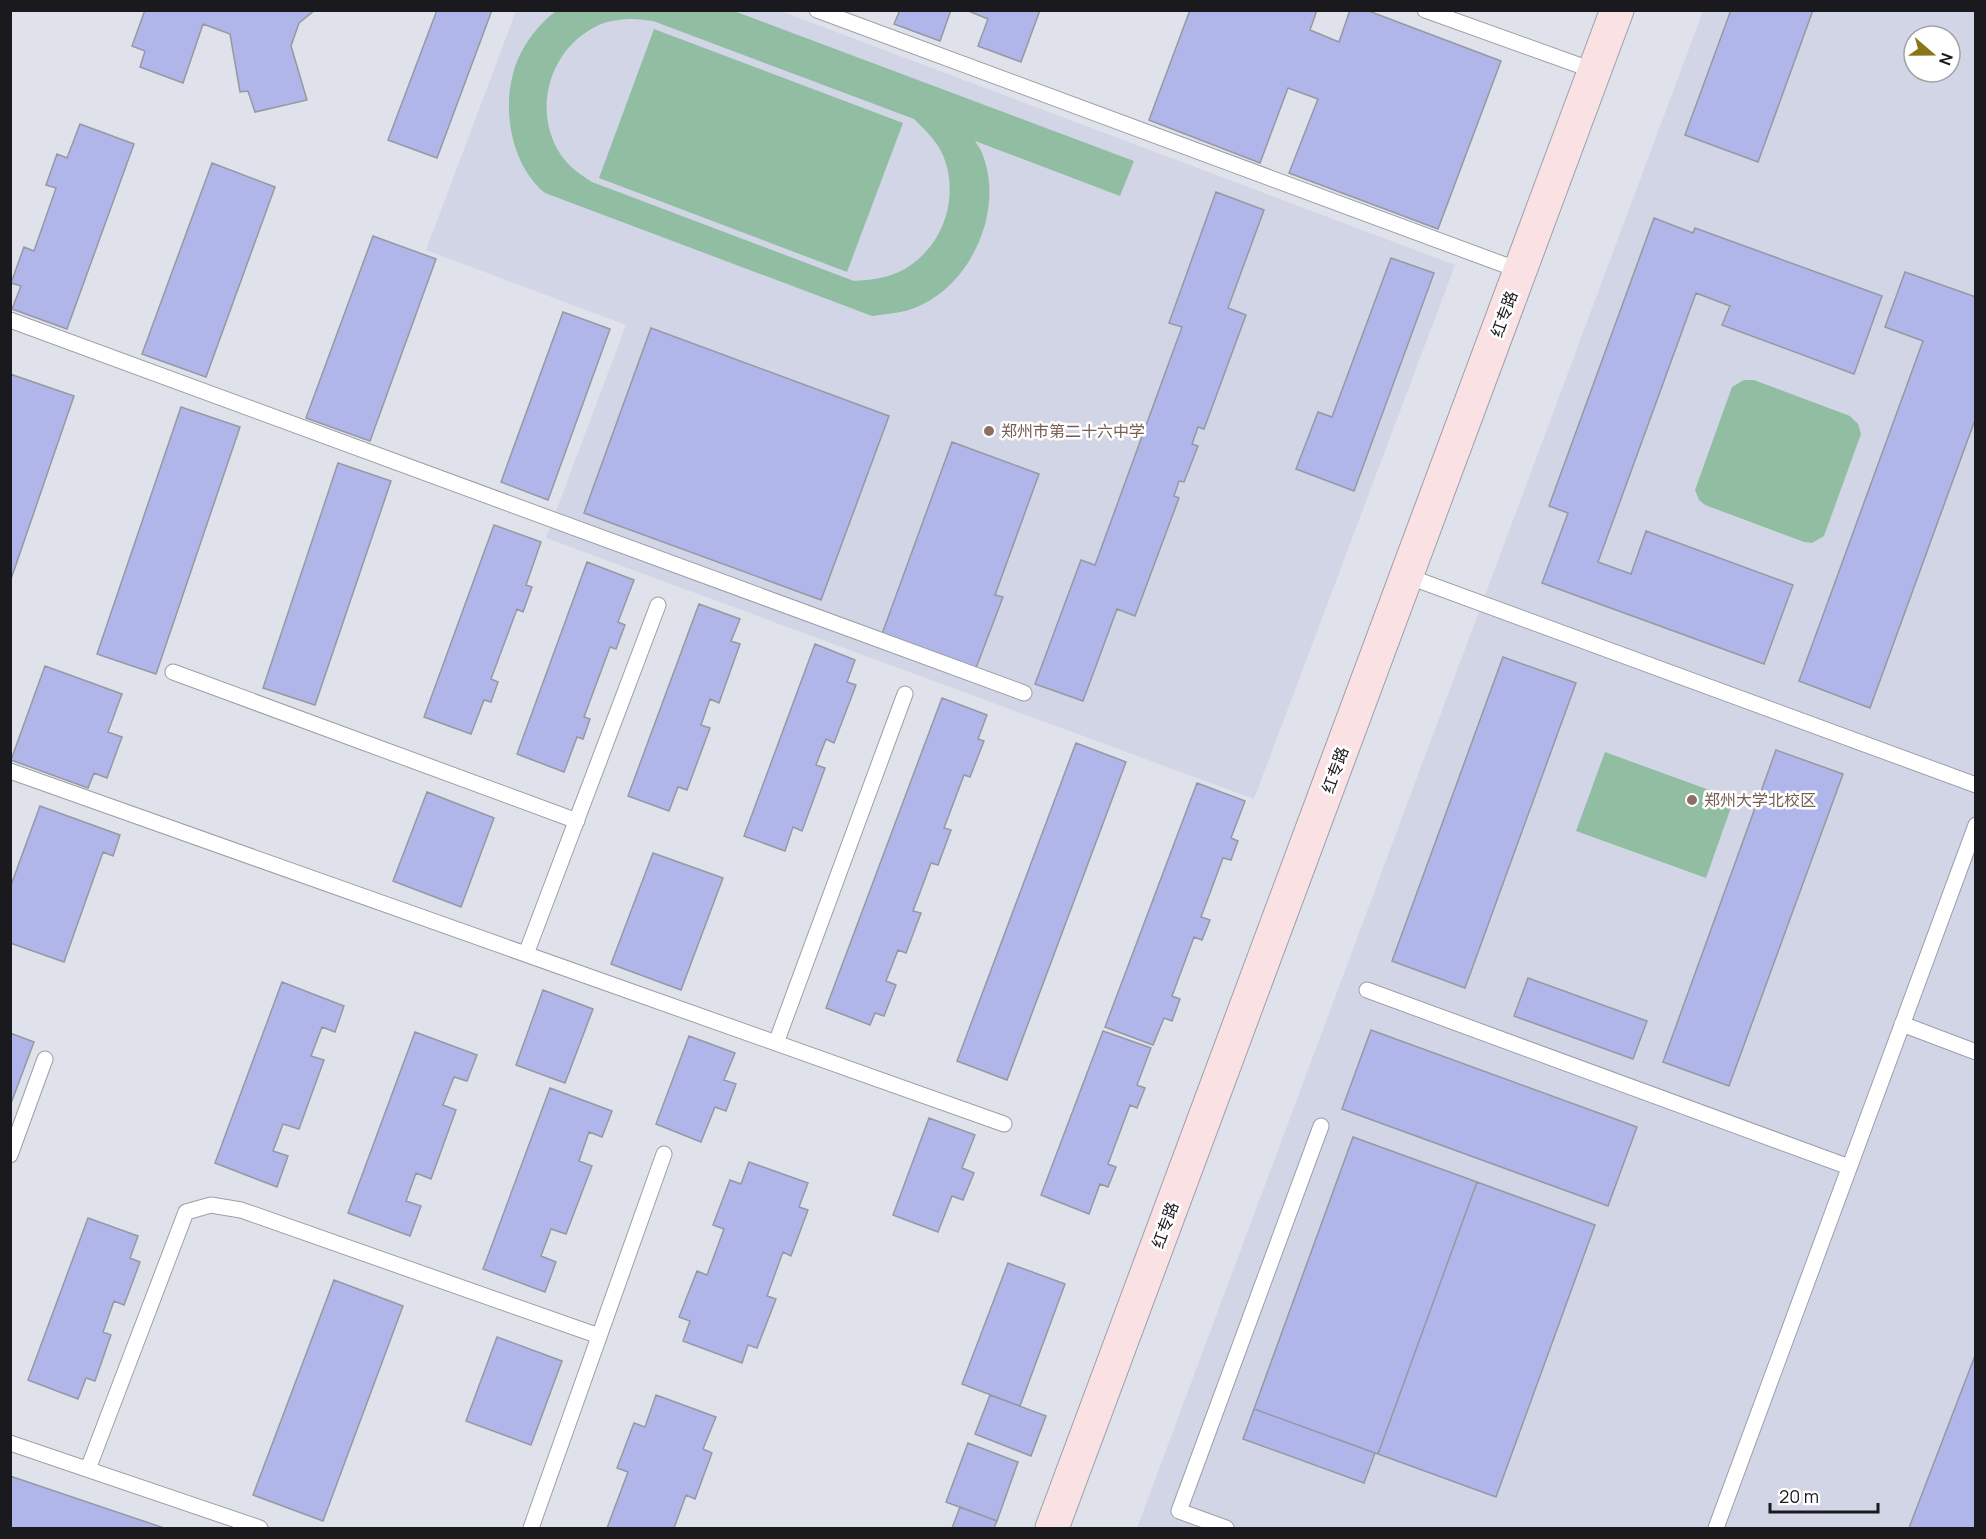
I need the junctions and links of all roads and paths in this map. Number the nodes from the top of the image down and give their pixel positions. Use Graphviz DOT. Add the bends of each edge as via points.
graph roads {
  1 [pos="817,10"];
  2 [pos="1425,10"];
  3 [pos="1617,10"];
  4 [pos="1594,71"];
  5 [pos="1521,271"];
  6 [pos="10,320"];
  7 [pos="1407,576"];
  8 [pos="658,605"];
  9 [pos="173,672"];
  10 [pos="1024,693"];
  11 [pos="905,694"];
  12 [pos="10,771"];
  13 [pos="1976,785"];
  14 [pos="577,820"];
  15 [pos="1976,825"];
  16 [pos="526,954"];
  17 [pos="1367,990"];
  18 [pos="1902,1024"];
  19 [pos="776,1042"];
  20 [pos="1976,1052"];
  21 [pos="45,1059"];
  22 [pos="1004,1124"];
  23 [pos="1321,1126"];
  24 [pos="664,1154"];
  25 [pos="10,1155"];
  26 [pos="1849,1167"];
  27 [pos="599,1336"];
  28 [pos="10,1443"];
  29 [pos="88,1469"];
  30 [pos="260,1528"];
  31 [pos="531,1528"];
  32 [pos="1052,1528"];
  33 [pos="1226,1528"];
  34 [pos="1716,1528"];
  1 -- 5 [label="lane"];
  2 -- 4 [label="lane"];
  3 -- 4 [label="street, 红专路"];
  4 -- 5 [label="street, 红专路"];
  5 -- 7 [label="street, 红专路"];
  6 -- 10 [label="lane"];
  7 -- 13 [label="lane"];
  7 -- 32 [label="street, 红专路"];
  8 -- 14 [label="lane"];
  9 -- 14 [label="lane"];
  11 -- 19 [label="lane"];
  12 -- 16 [label="lane"];
  14 -- 16 [label="lane"];
  15 -- 18 [label="lane"];
  16 -- 19 [label="lane"];
  17 -- 26 [label="lane"];
  18 -- 20 [label="lane"];
  18 -- 26 [label="lane"];
  19 -- 22 [label="lane"];
  21 -- 25 [label="lane"];
  23 -- 33 [label="lane" via="1179,1511"];
  24 -- 27 [label="lane"];
  26 -- 34 [label="lane"];
  27 -- 29 [label="lane" via="241,1210 211,1205 186,1212"];
  27 -- 31 [label="lane"];
  28 -- 29 [label="lane"];
  29 -- 30 [label="lane"];
}
